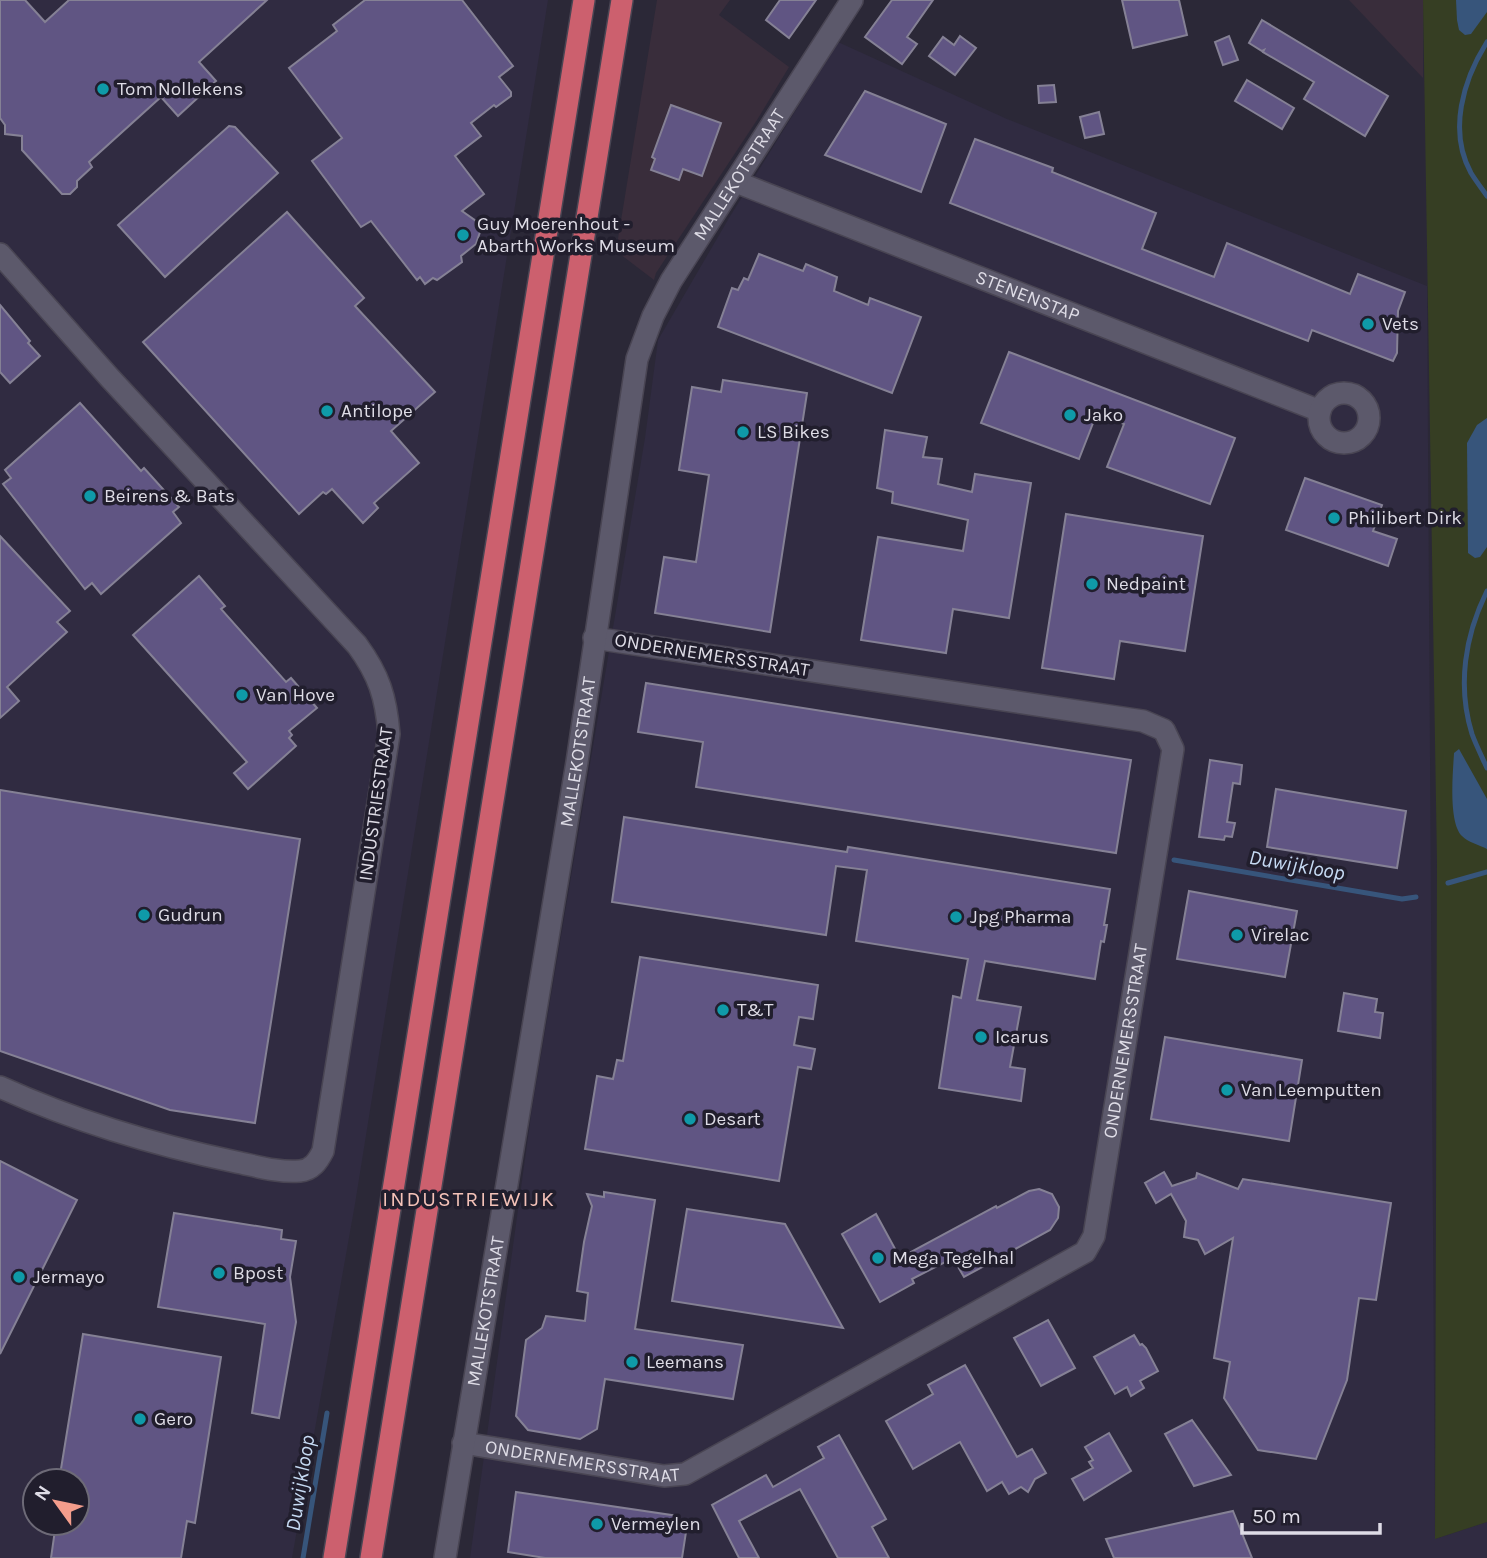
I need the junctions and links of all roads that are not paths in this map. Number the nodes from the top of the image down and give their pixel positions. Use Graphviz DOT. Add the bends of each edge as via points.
graph roads {
  1 [pos="584,0"];
  2 [pos="622,0"];
  3 [pos="852,0"];
  4 [pos="736,182"];
  5 [pos="0,254"];
  6 [pos="1320,411"];
  7 [pos="594,638"];
  8 [pos="0,1087"];
  9 [pos="463,1443"];
  10 [pos="334,1558"];
  11 [pos="371,1558"];
  12 [pos="445,1558"];
  1 -- 10 [label="highway"];
  2 -- 11 [label="highway"];
  3 -- 4 [label="street, MALLEKOTSTRAAT"];
  4 -- 6 [label="street, STENENSTAP"];
  4 -- 7 [label="street, MALLEKOTSTRAAT" via="671,281 637,359"];
  5 -- 8 [label="street, INDUSTRIESTRAAT" via="357,645 381,687 389,734 323,1151 311,1168 275,1170 190,1152 88,1122"];
  7 -- 9 [label="street, MALLEKOTSTRAAT"];
  7 -- 9 [label="street, ONDERNEMERSSTRAAT" via="1143,721 1164,730 1172,749 1094,1236 1084,1252 685,1474 664,1476"];
  9 -- 12 [label="street, MALLEKOTSTRAAT"];
}
